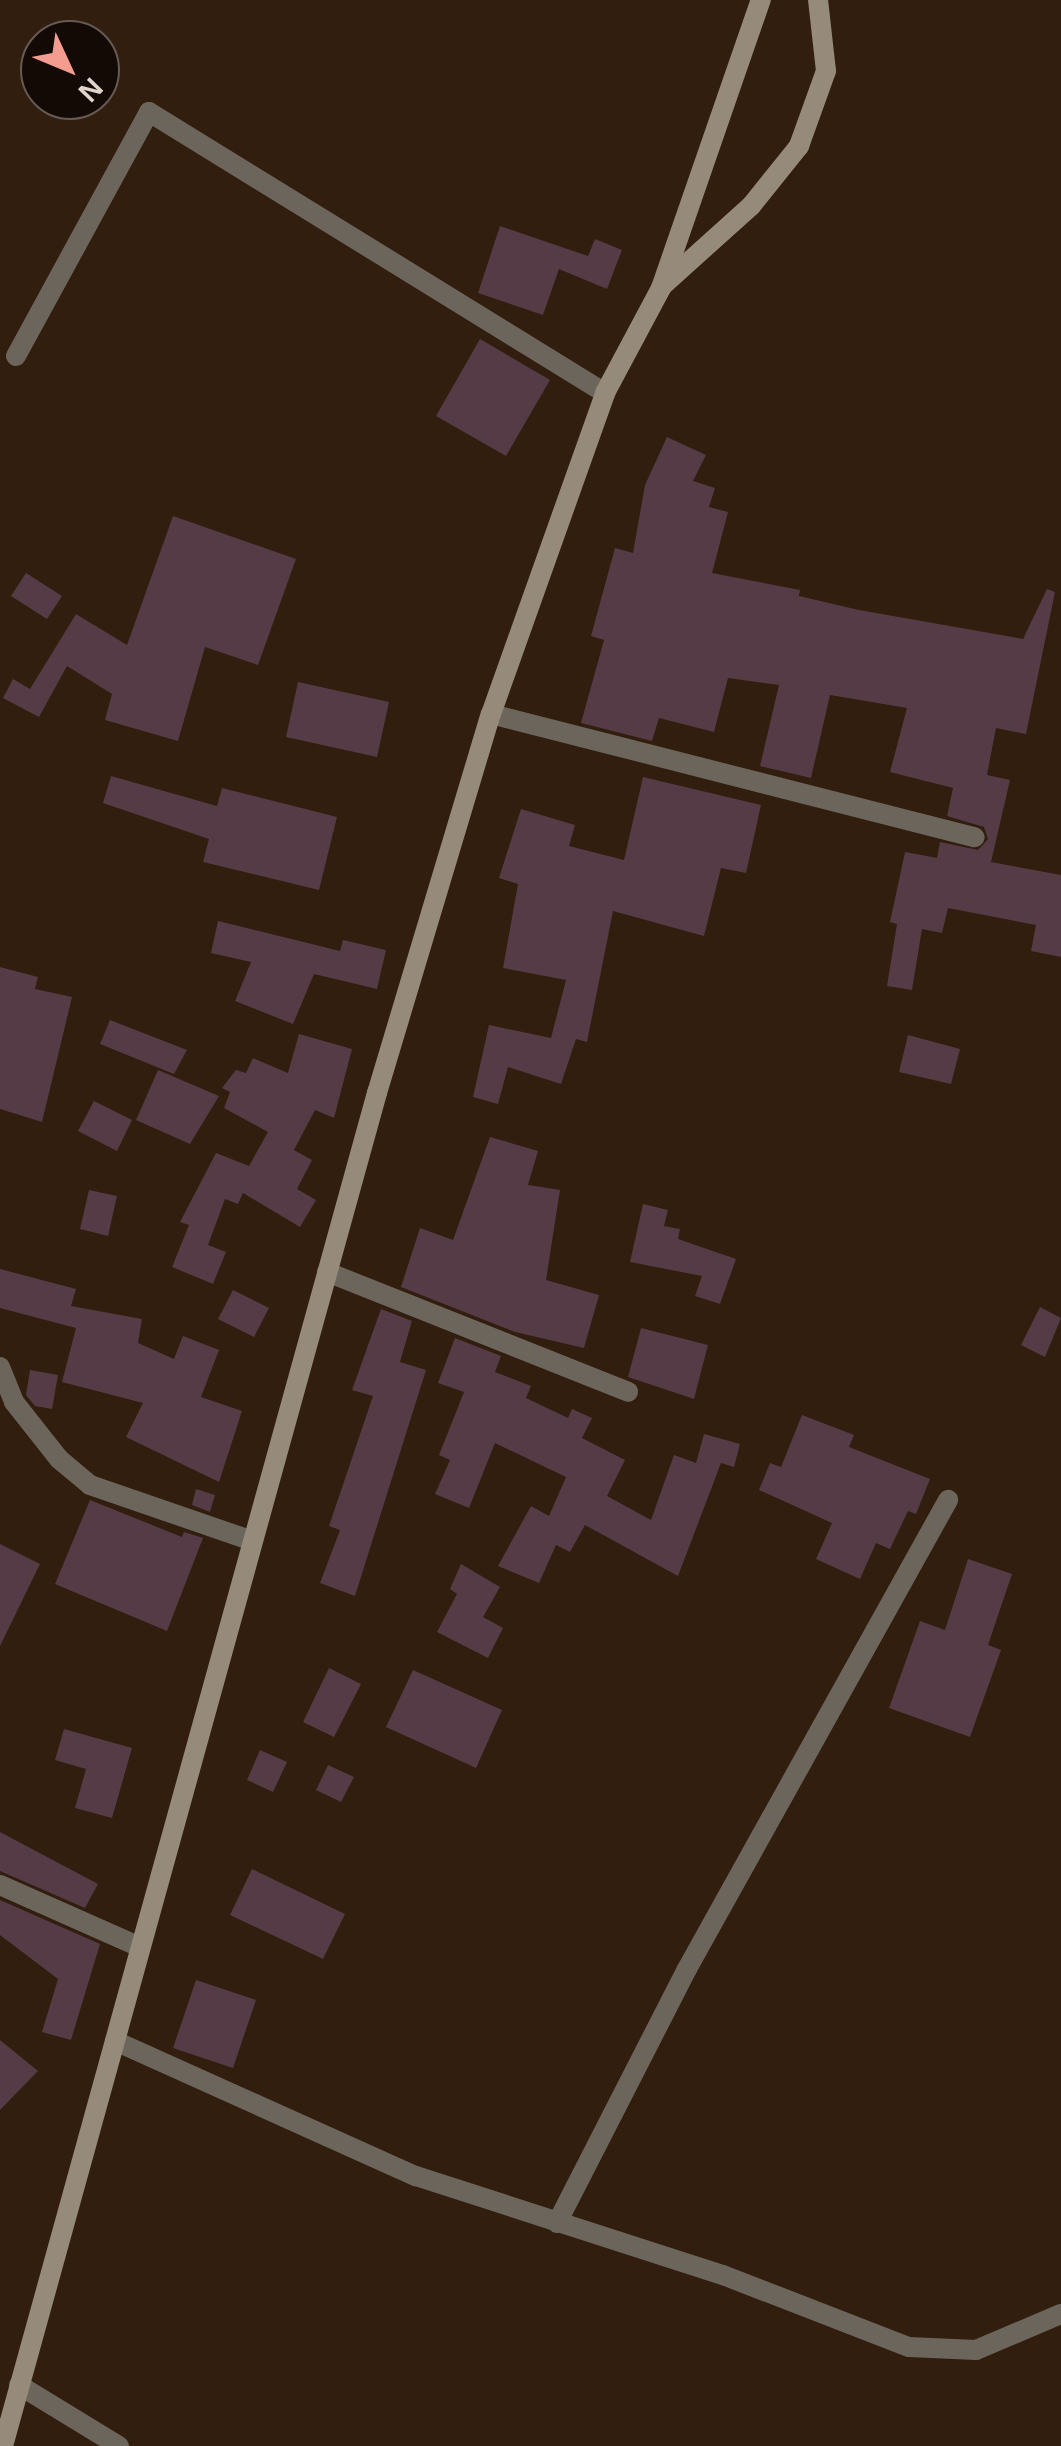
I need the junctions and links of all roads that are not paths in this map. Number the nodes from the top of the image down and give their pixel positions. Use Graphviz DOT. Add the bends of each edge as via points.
graph roads {
  1 [pos="761,0"];
  2 [pos="818,0"];
  3 [pos="660,288"];
  4 [pos="16,356"];
  5 [pos="604,393"];
  6 [pos="491,714"];
  7 [pos="975,837"];
  8 [pos="327,1272"];
  9 [pos="0,1367"];
  10 [pos="628,1392"];
  11 [pos="948,1500"];
  12 [pos="253,1542"];
  13 [pos="0,1885"];
  14 [pos="140,1947"];
  15 [pos="114,2041"];
  16 [pos="557,2223"];
  17 [pos="1061,2314"];
  18 [pos="20,2385"];
  19 [pos="2,2446"];
  20 [pos="119,2446"];
  1 -- 3 [label="main road"];
  2 -- 3 [label="main road" via="826,71 799,146 751,206"];
  3 -- 5 [label="main road"];
  4 -- 5 [label="street" via="149,112"];
  5 -- 6 [label="main road"];
  6 -- 7 [label="street"];
  6 -- 8 [label="main road"];
  8 -- 10 [label="street"];
  8 -- 12 [label="main road"];
  9 -- 12 [label="street" via="14,1402 59,1459 90,1485"];
  11 -- 16 [label="street" via="688,1969"];
  12 -- 14 [label="main road"];
  13 -- 14 [label="street"];
  14 -- 15 [label="main road"];
  15 -- 16 [label="street" via="416,2176"];
  15 -- 18 [label="main road"];
  16 -- 17 [label="street" via="723,2276 909,2347 976,2350"];
  18 -- 19 [label="main road"];
  18 -- 20 [label="street"];
}
